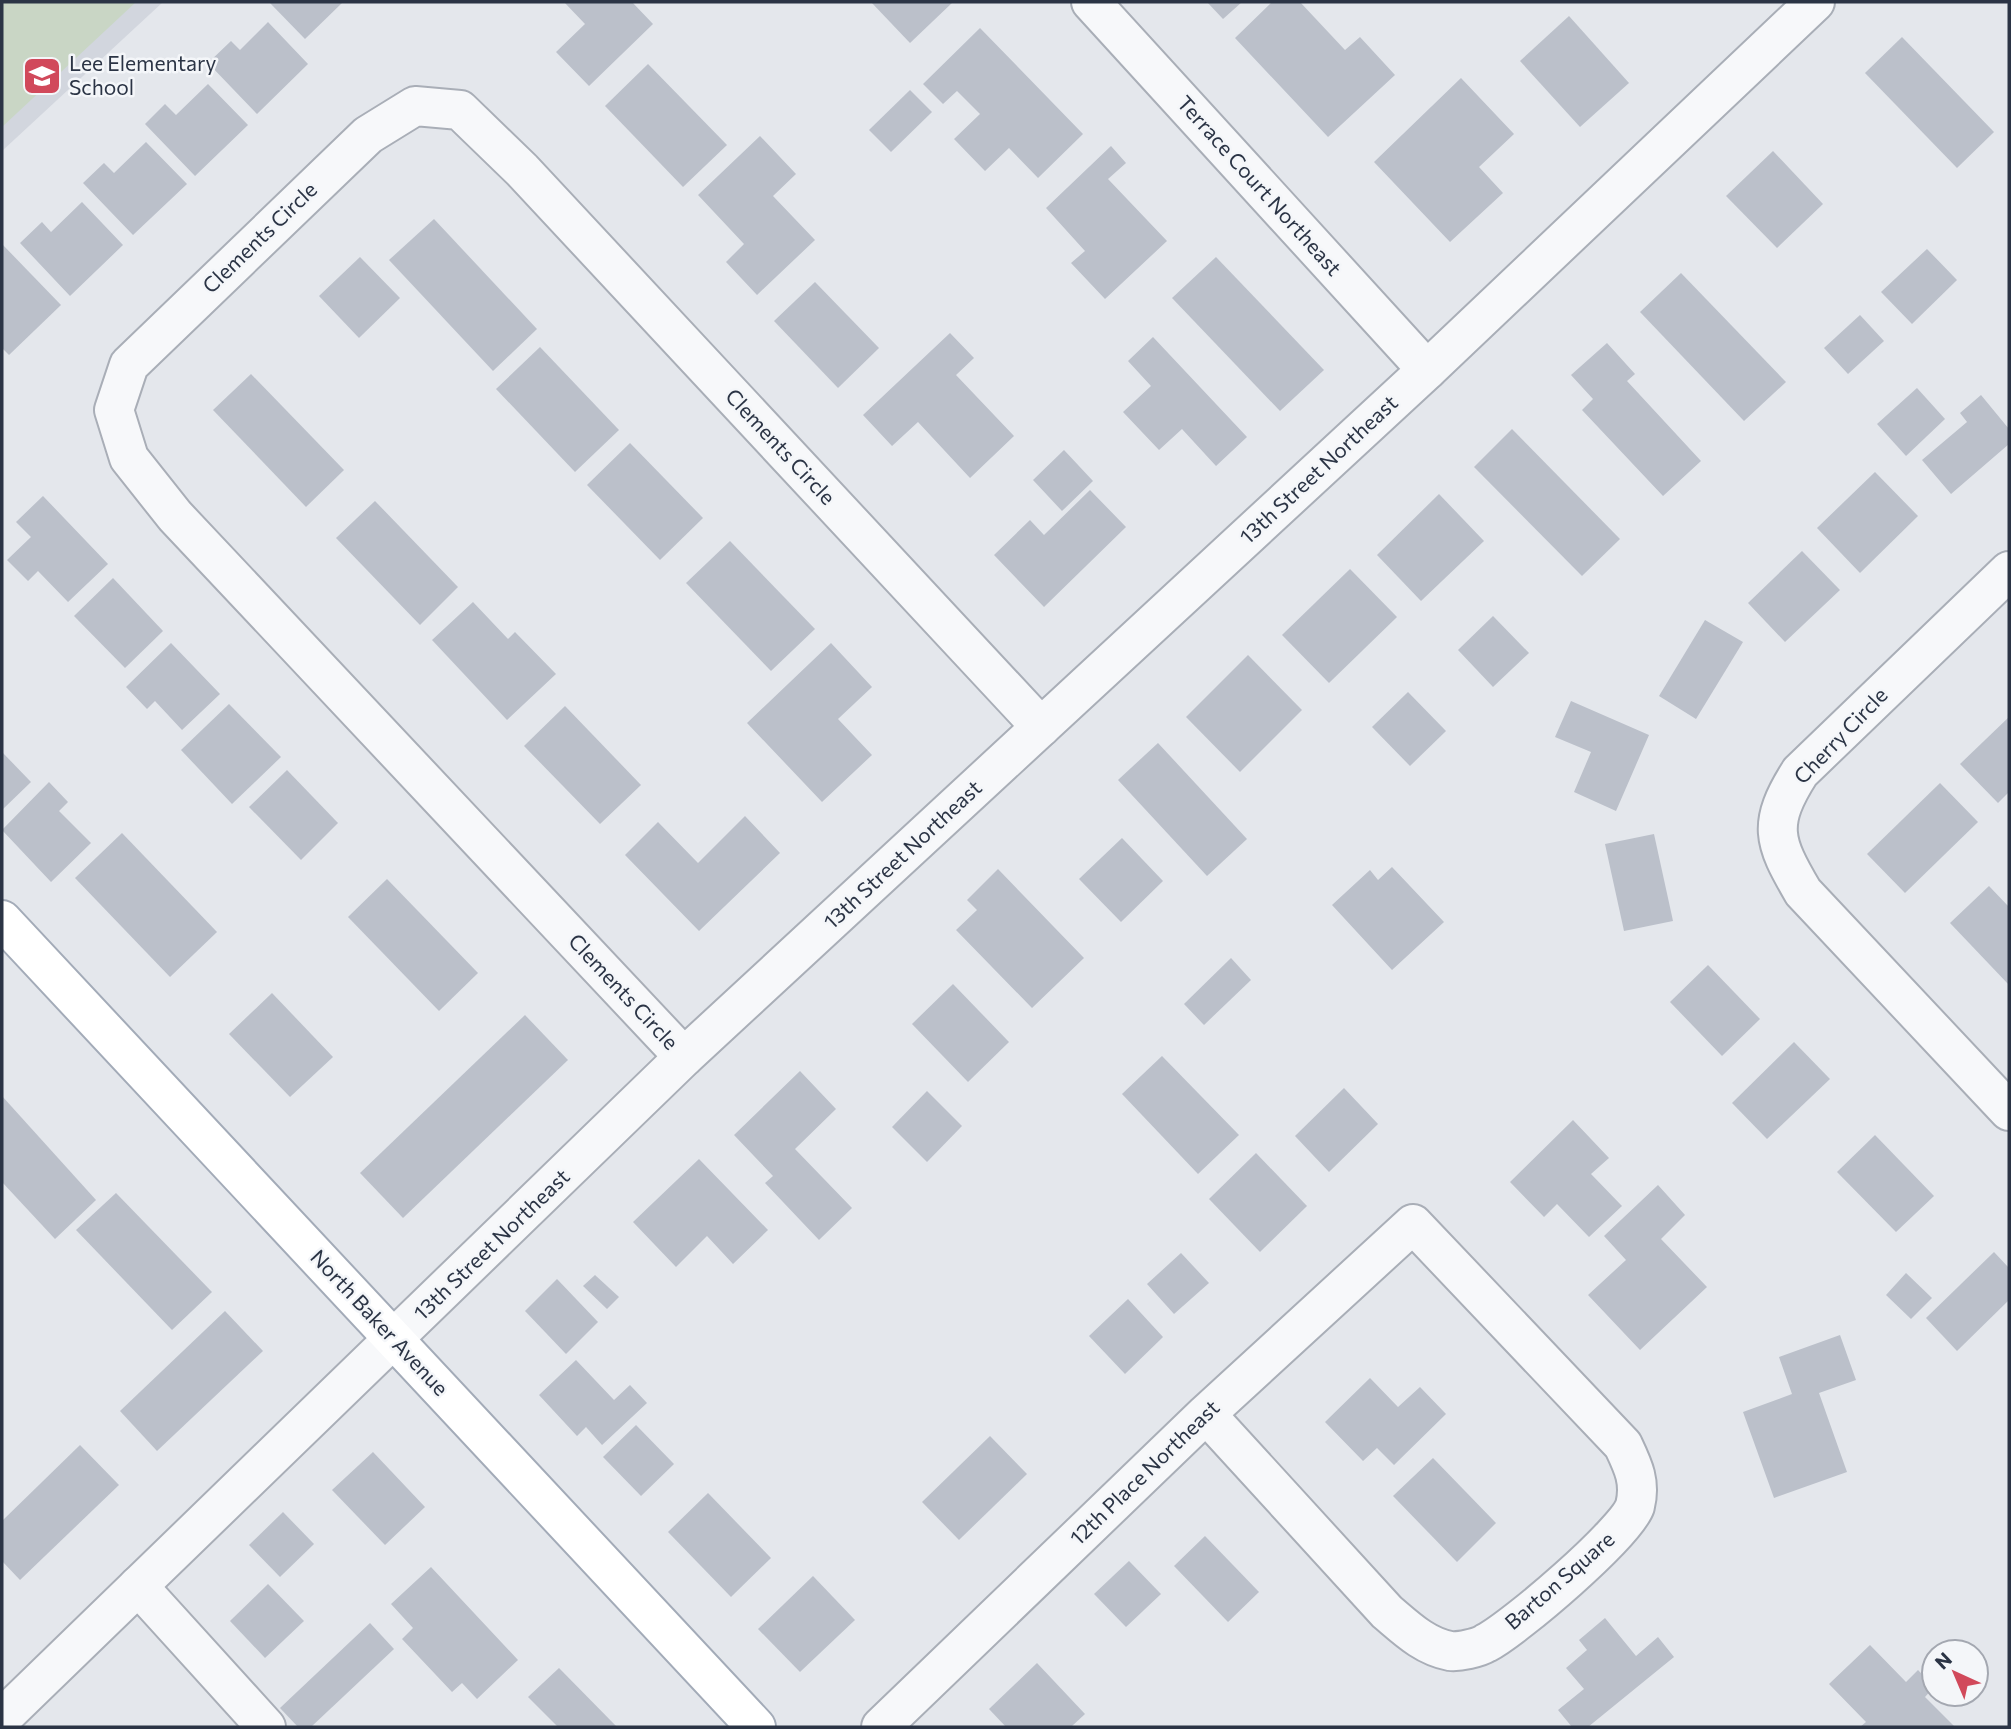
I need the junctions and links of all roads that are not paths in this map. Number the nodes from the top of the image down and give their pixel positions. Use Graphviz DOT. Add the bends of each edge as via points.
graph roads {
  1 [pos="1091,2"];
  2 [pos="1815,2"];
  3 [pos="1427,370"];
  4 [pos="2009,571"];
  5 [pos="1041,727"];
  6 [pos="2,920"];
  7 [pos="684,1058"];
  8 [pos="2009,1111"];
  9 [pos="1413,1224"];
  10 [pos="394,1339"];
  11 [pos="1206,1413"];
  12 [pos="138,1586"];
  13 [pos="15,1682"];
  14 [pos="2,1718"];
  15 [pos="266,1727"];
  16 [pos="755,1727"];
  17 [pos="881,1727"];
  1 -- 3 [label="street, Terrace Court Northeast"];
  2 -- 3 [label="street, 13th Street Northeast"];
  3 -- 5 [label="street, 13th Street Northeast"];
  4 -- 8 [label="street, Cherry Circle" via="1800,772 1780,803 1775,835 1803,892"];
  5 -- 7 [label="street, 13th Street Northeast"];
  5 -- 7 [label="street, Clements Circle" via="522,170 460,110 415,106 368,135 129,365 114,410 129,458 176,516"];
  6 -- 10 [label="main road, North Baker Avenue"];
  7 -- 10 [label="street, 13th Street Northeast"];
  9 -- 11 [label="street, 12th Place Northeast"];
  9 -- 11 [label="street, Barton Square" via="1623,1445 1639,1477 1634,1508 1613,1537 1515,1623 1485,1644 1452,1651 1419,1639 1387,1612"];
  10 -- 12 [label="street, 13th Street Northeast"];
  10 -- 16 [label="main road, North Baker Avenue"];
  11 -- 17 [label="street, 12th Place Northeast"];
  12 -- 13 [label="street, 13th Street Northeast"];
  12 -- 15 [label="street"];
  13 -- 14 [label="street, 13th Street Northeast"];
}
